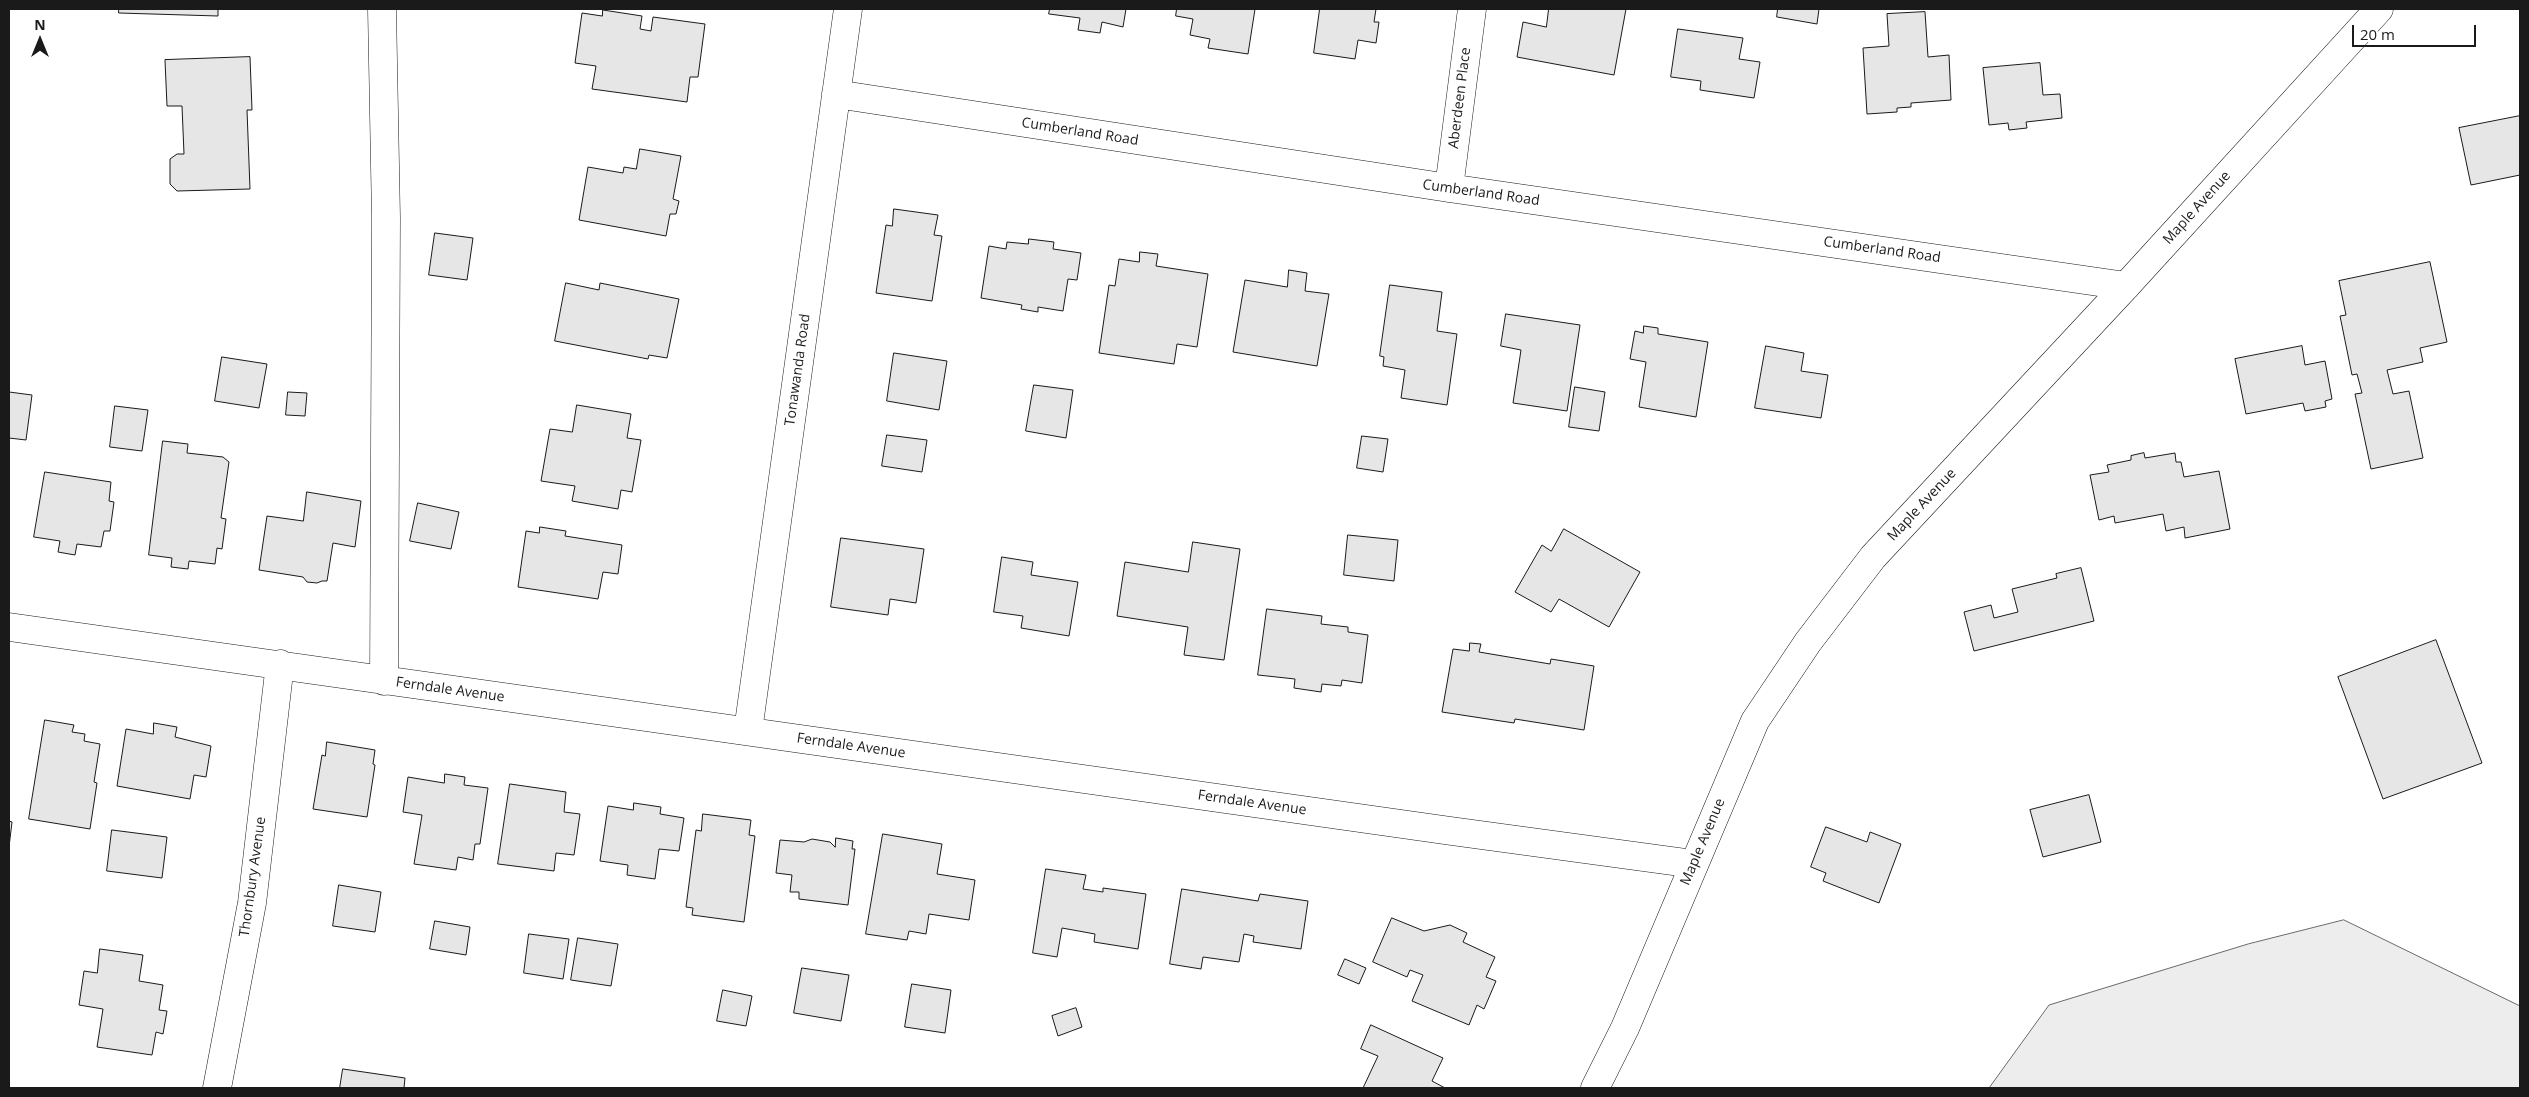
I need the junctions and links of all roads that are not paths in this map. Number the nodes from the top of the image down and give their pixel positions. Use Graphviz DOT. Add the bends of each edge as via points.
graph roads {
  1 [pos="382,9"];
  2 [pos="848,9"];
  3 [pos="1472,9"];
  4 [pos="2379,9"];
  5 [pos="836,94"];
  6 [pos="1449,188"];
  7 [pos="2126,286"];
  8 [pos="9,627"];
  9 [pos="280,664"];
  10 [pos="384,681"];
  11 [pos="748,732"];
  12 [pos="1694,864"];
  13 [pos="218,1088"];
  14 [pos="1595,1088"];
  1 -- 10 [label="street" via="386,218"];
  2 -- 5 [label="street, Tonawanda Road"];
  3 -- 6 [label="street, Aberdeen Place"];
  4 -- 7 [label="street, Maple Avenue"];
  5 -- 6 [label="street, Cumberland Road"];
  5 -- 11 [label="street, Tonawanda Road"];
  6 -- 7 [label="street, Cumberland Road"];
  7 -- 12 [label="street, Maple Avenue" via="1873,557 1808,642 1756,721"];
  8 -- 9 [label="street, Ferndale Avenue"];
  9 -- 10 [label="street, Ferndale Avenue"];
  9 -- 13 [label="street, Thornbury Avenue" via="252,903"];
  10 -- 11 [label="street, Ferndale Avenue"];
  11 -- 12 [label="street, Ferndale Avenue"];
  12 -- 14 [label="street, Maple Avenue" via="1625,1028"];
}
